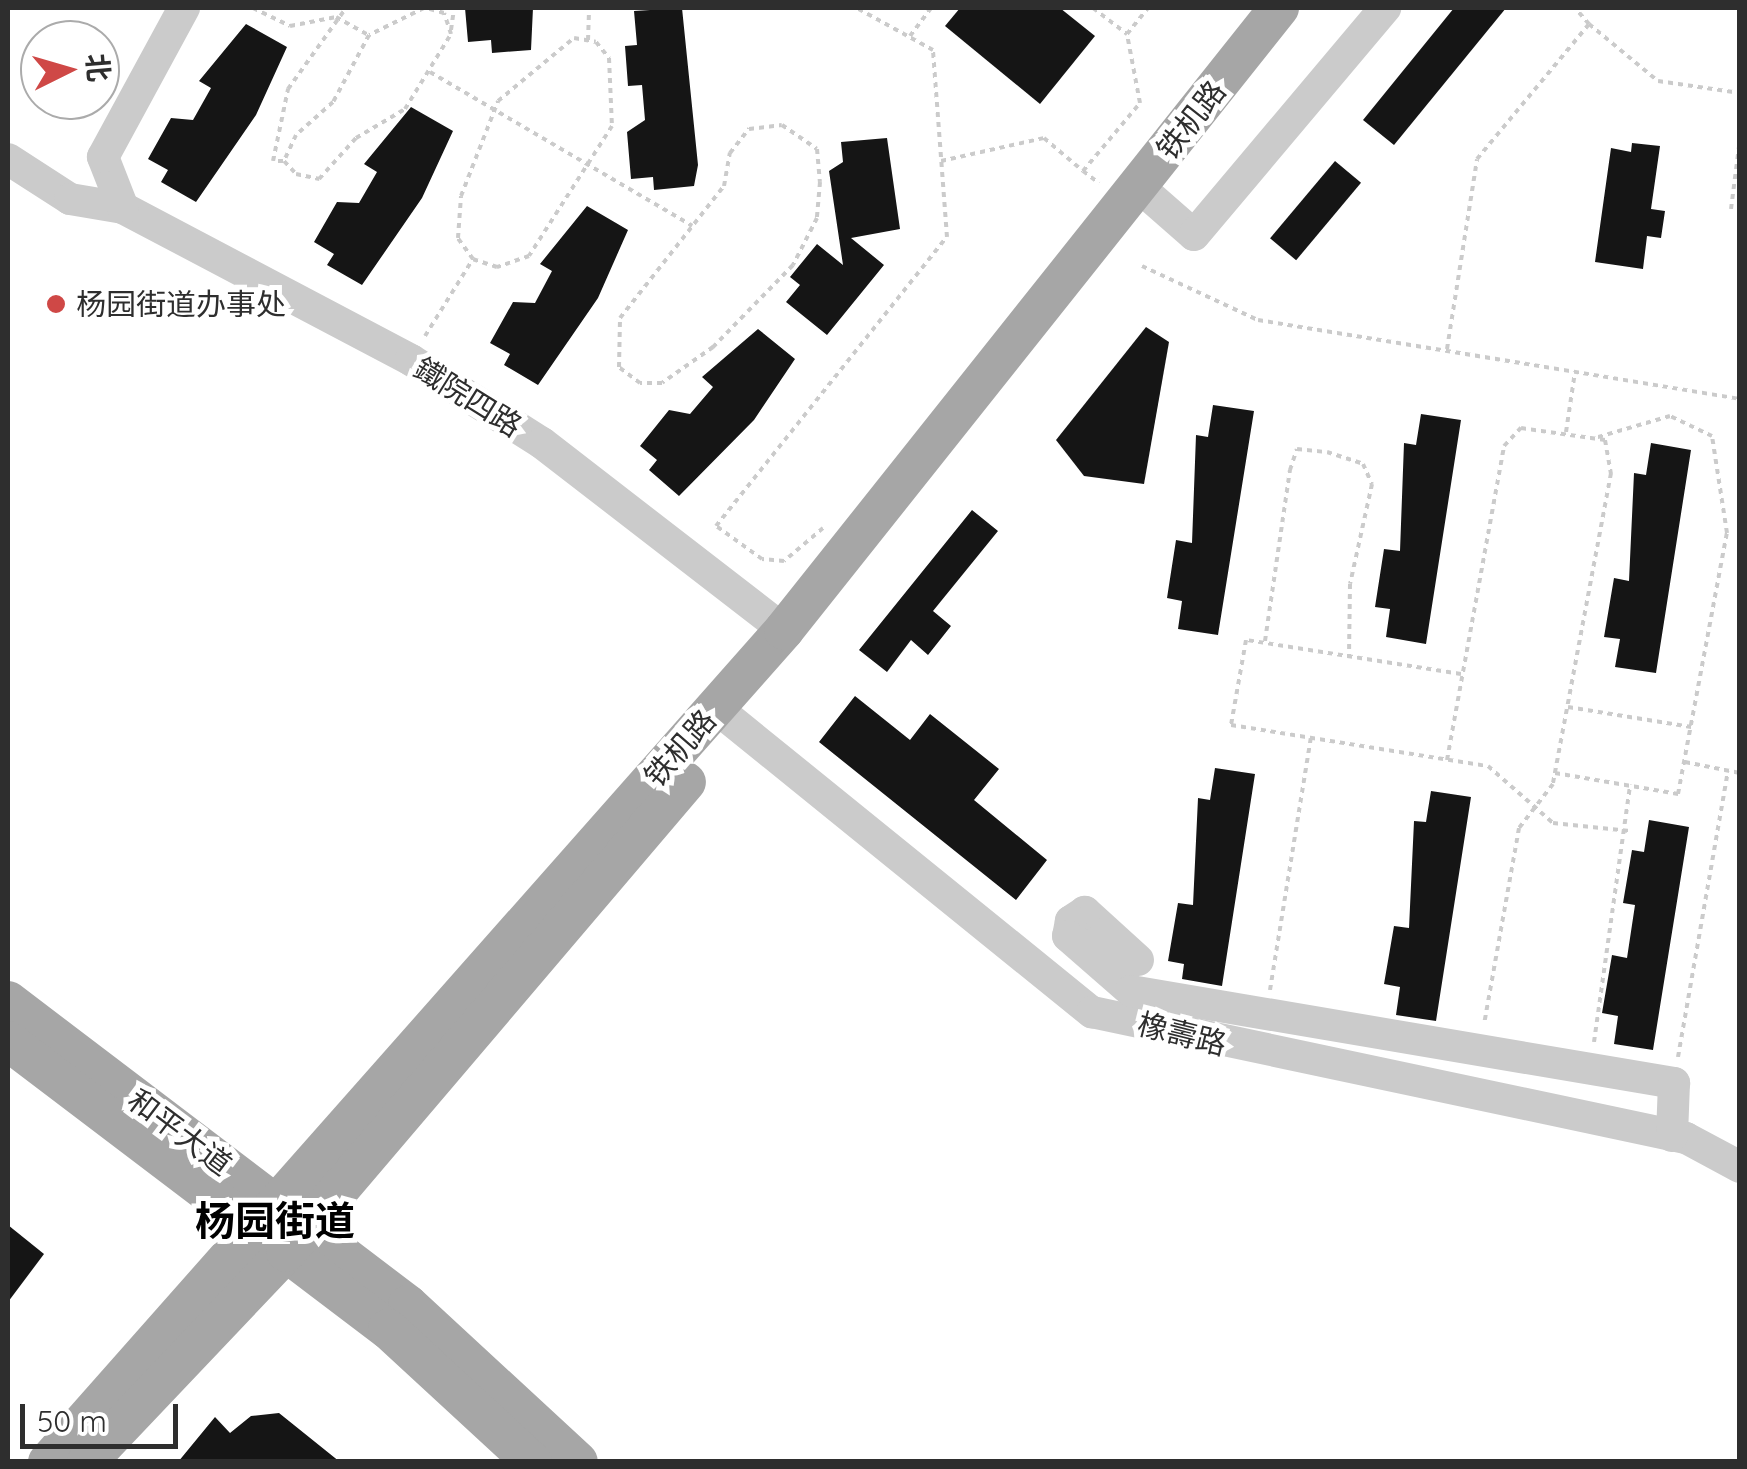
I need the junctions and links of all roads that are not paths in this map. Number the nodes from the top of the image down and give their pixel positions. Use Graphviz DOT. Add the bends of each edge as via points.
graph roads {
  1 [pos="184,8"];
  2 [pos="1279,8"];
  3 [pos="1310,8"];
  4 [pos="1386,8"];
  5 [pos="8,159"];
  6 [pos="1134,193"];
  7 [pos="123,208"];
  8 [pos="784,630"];
  9 [pos="726,716"];
  10 [pos="1138,960"];
  11 [pos="8,1001"];
  12 [pos="8,1041"];
  13 [pos="1672,1136"];
  14 [pos="1740,1167"];
  15 [pos="281,1228"];
  16 [pos="48,1462"];
  17 [pos="87,1462"];
  18 [pos="532,1462"];
  19 [pos="578,1462"];
  1 -- 7 [label="street" via="104,157"];
  2 -- 6 [label="main road, 铁机路"];
  3 -- 6 [label="main road, 铁机路"];
  4 -- 6 [label="street" via="1194,236"];
  5 -- 7 [label="street, 鐵院四路" via="70,199"];
  6 -- 8 [label="main road, 铁机路"];
  6 -- 9 [label="main road, 铁机路"];
  7 -- 8 [label="street, 鐵院四路" via="410,360 542,444"];
  8 -- 9 [label="main road, 铁机路"];
  9 -- 13 [label="street, 橡壽路" via="1092,1012"];
  9 -- 15 [label="main road, 铁机路"];
  10 -- 13 [label="street" via="1086,912 1072,920 1068,936 1131,991 1674,1083"];
  11 -- 15 [label="main road, 和平大道"];
  12 -- 15 [label="main road, 和平大道"];
  13 -- 14 [label="street, 橡壽路" via="1718,1148"];
  15 -- 16 [label="main road, 铁机路"];
  15 -- 17 [label="main road, 铁机路"];
  15 -- 18 [label="main road, 和平大道"];
  15 -- 19 [label="main road, 和平大道" via="408,1305"];
}
